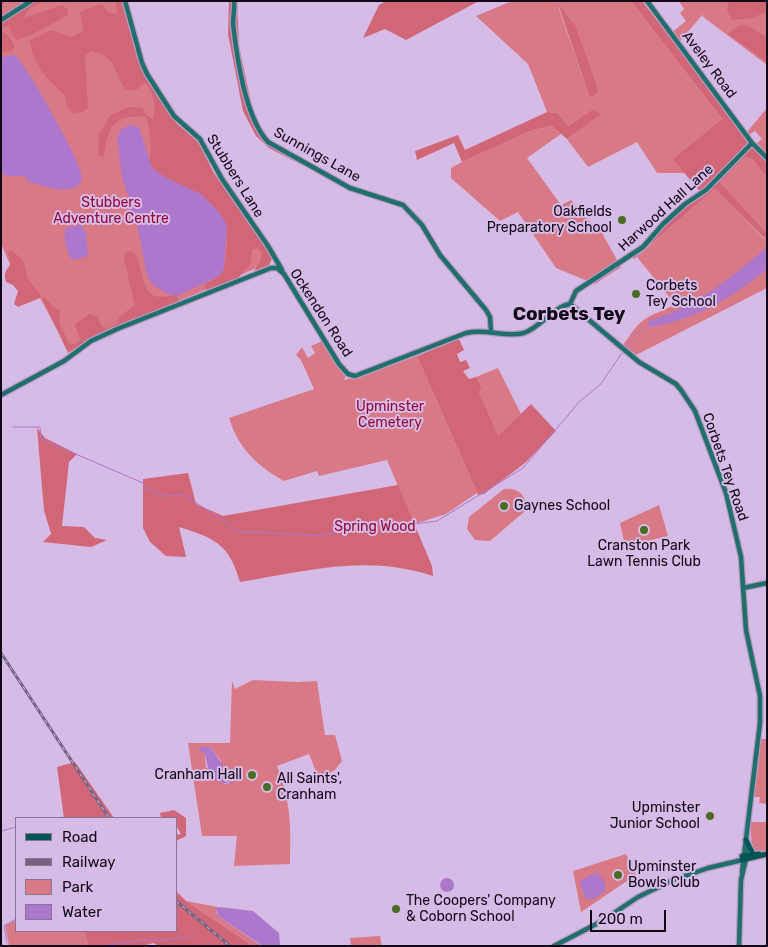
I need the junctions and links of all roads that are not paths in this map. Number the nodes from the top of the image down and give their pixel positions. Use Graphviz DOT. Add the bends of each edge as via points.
graph roads {
  1 [pos="31,1"];
  2 [pos="125,1"];
  3 [pos="234,1"];
  4 [pos="646,1"];
  5 [pos="1,20"];
  6 [pos="752,143"];
  7 [pos="767,158"];
  8 [pos="275,258"];
  9 [pos="270,268"];
  10 [pos="284,274"];
  11 [pos="570,304"];
  12 [pos="491,331"];
  13 [pos="1,395"];
  14 [pos="767,583"];
  15 [pos="743,588"];
  16 [pos="746,841"];
  17 [pos="756,854"];
  18 [pos="767,854"];
  19 [pos="744,857"];
  20 [pos="731,861"];
  21 [pos="742,873"];
  22 [pos="554,946"];
  23 [pos="739,946"];
  1 -- 5 [label="main road"];
  2 -- 8 [label="main road, Stubbers Lane" via="147,74 174,116 200,140"];
  3 -- 12 [label="main road, Sunnings Lane" via="233,23 241,71 252,119 261,134 268,142 350,188 403,205 422,225 440,256 486,310"];
  4 -- 6 [label="main road, Aveley Road"];
  6 -- 7 [label="main road, Aveley Road"];
  6 -- 11 [label="main road, Harwood Hall Lane" via="638,251 576,291"];
  8 -- 9 [label="main road"];
  8 -- 10 [label="main road, Stubbers Lane"];
  9 -- 10 [label="main road, Ockendon Road" via="277,268"];
  9 -- 13 [label="main road, Ockendon Road" via="91,341 64,361"];
  10 -- 12 [label="main road, Ockendon Road" via="339,364 351,375 359,375 466,333"];
  11 -- 12 [label="main road, Ockendon Road" via="526,332 508,334"];
  11 -- 15 [label="main road, Corbets Tey Road" via="639,362 676,384 687,398 726,493 738,542"];
  14 -- 15 [label="main road"];
  15 -- 16 [label="main road, Corbets Tey Road" via="746,630 758,675 761,710"];
  16 -- 17 [label="main road"];
  16 -- 19 [label="main road, Corbets Tey Road"];
  17 -- 18 [label="main road"];
  17 -- 19 [label="main road"];
  19 -- 20 [label="main road"];
  19 -- 21 [label="main road, Corbets Tey Road"];
  20 -- 21 [label="main road" via="738,864"];
  20 -- 22 [label="main road" via="670,881"];
  21 -- 23 [label="main road, Corbets Tey Road"];
}
